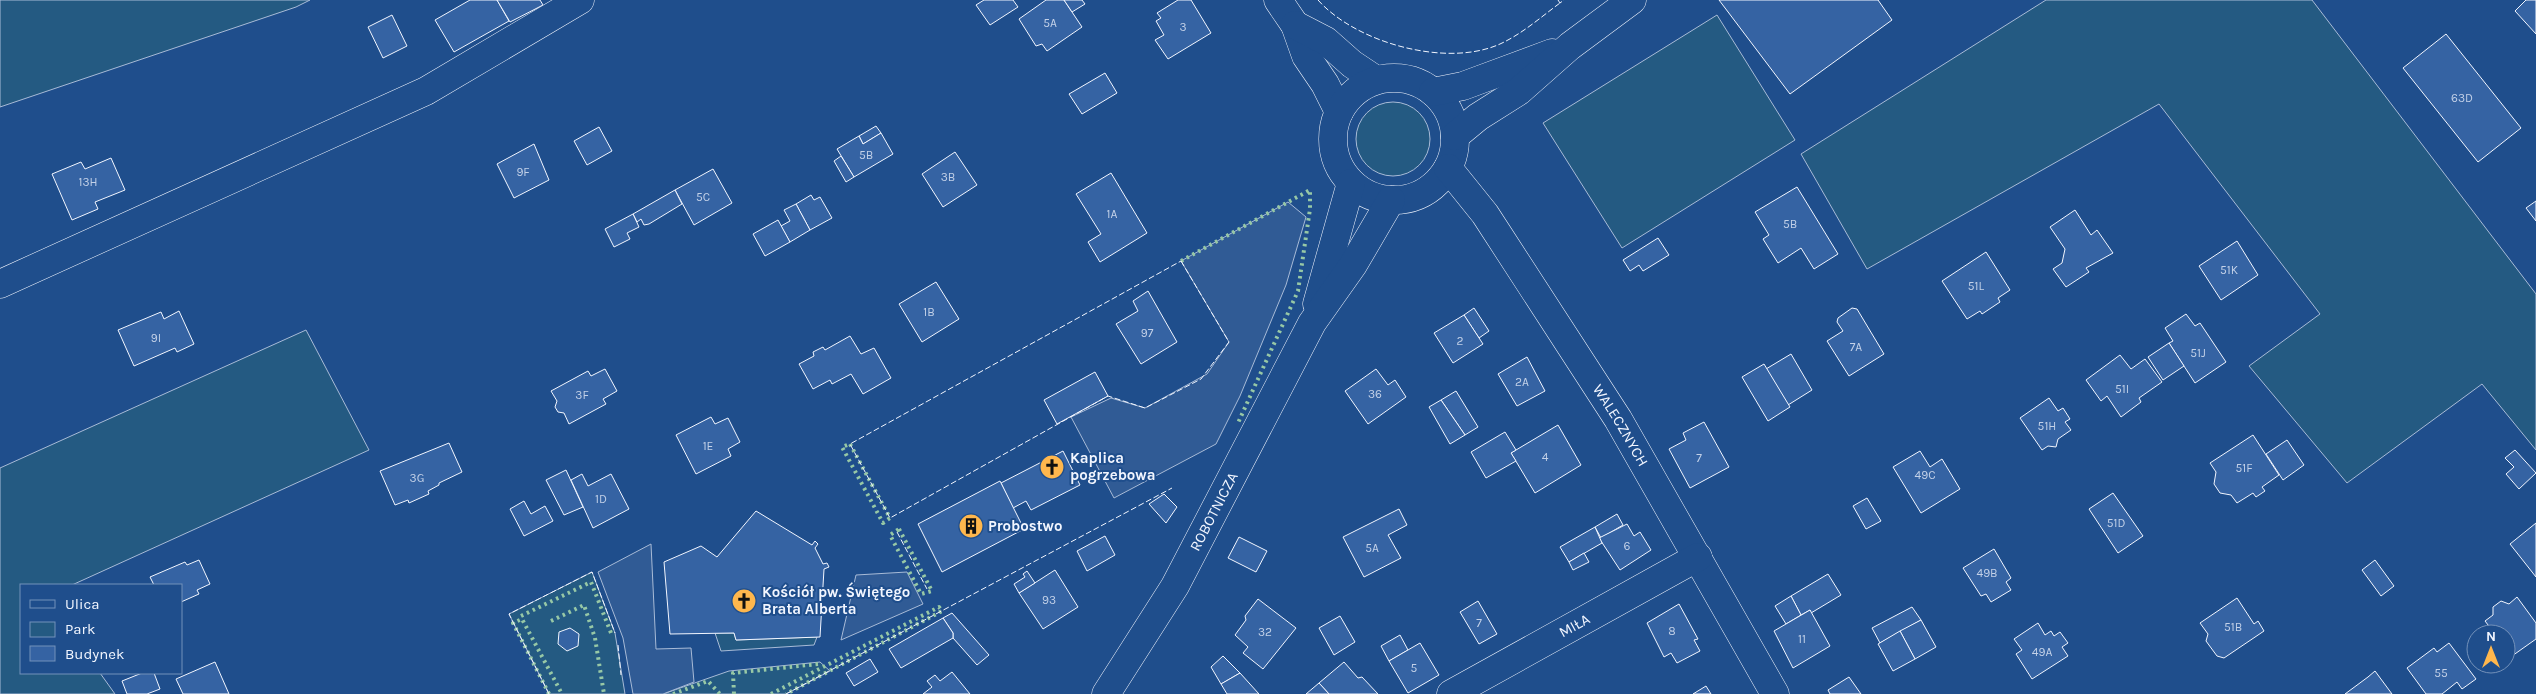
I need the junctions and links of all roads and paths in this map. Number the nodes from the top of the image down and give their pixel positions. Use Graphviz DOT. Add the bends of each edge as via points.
graph roads {
  1 [pos="580,0"];
  2 [pos="1278,0"];
  3 [pos="1632,0"];
  4 [pos="1295,25"];
  5 [pos="1570,46"];
  6 [pos="1376,80"];
  7 [pos="1433,92"];
  8 [pos="1339,112"];
  9 [pos="1455,136"];
  10 [pos="1448,168"];
  11 [pos="1351,183"];
  12 [pos="1391,200"];
  13 [pos="0,284"];
  14 [pos="1312,323"];
  15 [pos="1698,557"];
  16 [pos="1106,694"];
  17 [pos="1451,694"];
  18 [pos="1775,694"];
  1 -- 13 [label="street" via="426,91"];
  2 -- 4 [label="street"];
  3 -- 5 [label="street"];
  4 -- 6 [label="street" via="1326,41"];
  4 -- 8 [label="street" via="1306,56"];
  5 -- 7 [label="street" via="1478,80"];
  5 -- 9 [label="street" via="1519,91"];
  6 -- 7 [label="street" via="1406,79"];
  6 -- 8 [label="street" via="1354,92"];
  7 -- 9 [label="street" via="1446,107"];
  8 -- 11 [label="street" via="1333,130 1333,149 1339,167"];
  9 -- 10 [label="street"];
  10 -- 12 [label="street" via="1425,192"];
  10 -- 15 [label="street, WALECZNYCH" via="1484,214 1618,419"];
  11 -- 12 [label="street" via="1369,196"];
  11 -- 14 [label="street, ROBOTNICZA"];
  12 -- 14 [label="street, ROBOTNICZA" via="1353,265"];
  14 -- 16 [label="street, ROBOTNICZA" via="1175,586"];
  15 -- 17 [label="street, MIŁA"];
  15 -- 18 [label="street, WALECZNYCH"];
}
